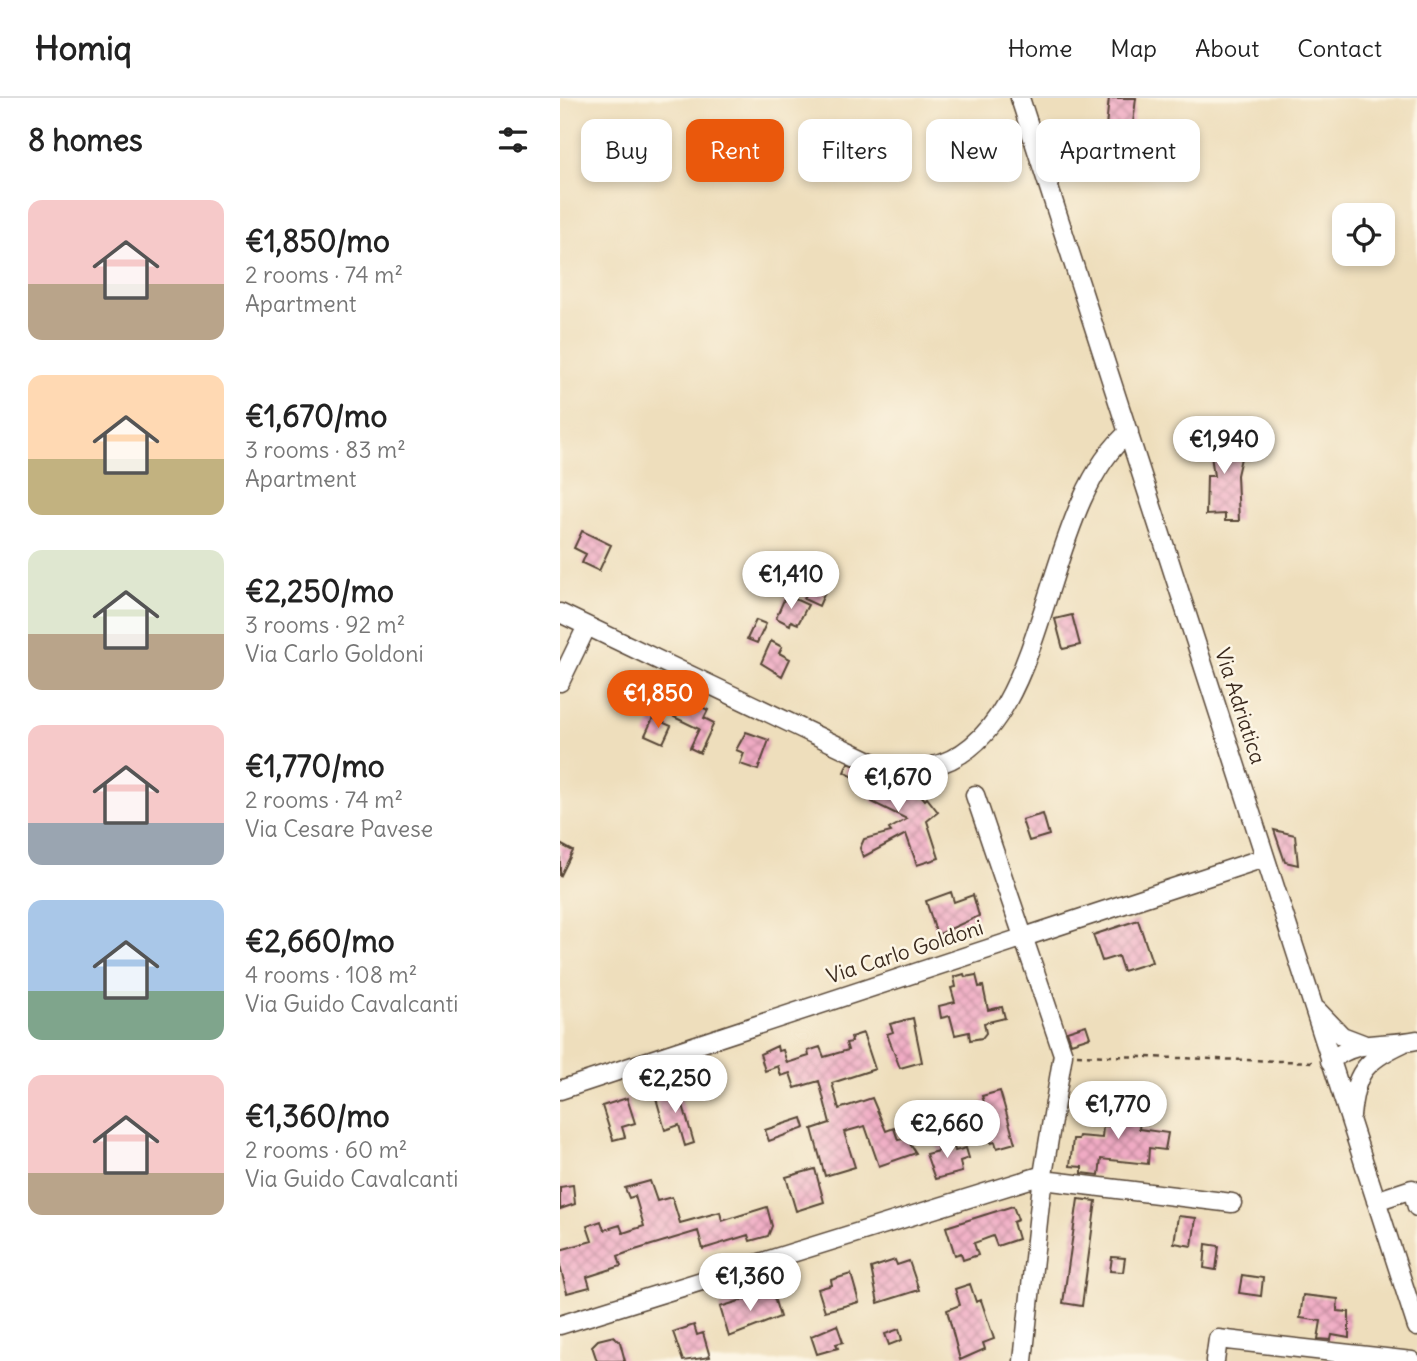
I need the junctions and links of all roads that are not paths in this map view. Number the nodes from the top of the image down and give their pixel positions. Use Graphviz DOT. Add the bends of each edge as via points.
graph roads {
  1 [pos="1020,98"];
  2 [pos="1129,432"];
  3 [pos="560,614"];
  4 [pos="587,626"];
  5 [pos="560,682"];
  6 [pos="975,795"];
  7 [pos="1264,858"];
  8 [pos="1023,936"];
  9 [pos="1311,1002"];
  10 [pos="1410,1042"];
  11 [pos="1363,1044"];
  12 [pos="1330,1061"];
  13 [pos="1371,1061"];
  14 [pos="560,1090"];
  15 [pos="1351,1123"];
  16 [pos="1043,1178"];
  17 [pos="1376,1201"];
  18 [pos="1232,1203"];
  19 [pos="1417,1207"];
  20 [pos="560,1325"];
  21 [pos="1417,1327"];
  22 [pos="1023,1361"];
  23 [pos="1214,1361"];
  24 [pos="1412,1361"];
  1 -- 2 [label="street, Via Adriatica"];
  2 -- 4 [label="street" via="1107,457 1066,537 1031,646 997,720 975,746 929,768 876,764"];
  2 -- 7 [label="street, Via Adriatica"];
  3 -- 4 [label="street"];
  4 -- 5 [label="street"];
  6 -- 8 [label="street"];
  7 -- 8 [label="street, Via Carlo Goldoni"];
  7 -- 9 [label="street, Via Adriatica"];
  8 -- 14 [label="street, Via Carlo Goldoni"];
  8 -- 16 [label="street" via="1063,1054"];
  9 -- 11 [label="street" via="1342,1037"];
  9 -- 12 [label="street, Via Adriatica"];
  10 -- 11 [label="street"];
  10 -- 13 [label="street"];
  11 -- 12 [label="street" via="1346,1048"];
  12 -- 13 [label="street" via="1342,1066"];
  12 -- 15 [label="street, Via Adriatica"];
  13 -- 15 [label="street" via="1353,1092"];
  15 -- 17 [label="street, Via Adriatica"];
  16 -- 18 [label="street"];
  16 -- 20 [label="street"];
  16 -- 22 [label="street"];
  17 -- 19 [label="street" via="1412,1189"];
  17 -- 21 [label="street, Via Adriatica"];
  23 -- 24 [label="street" via="1218,1339"];
}
